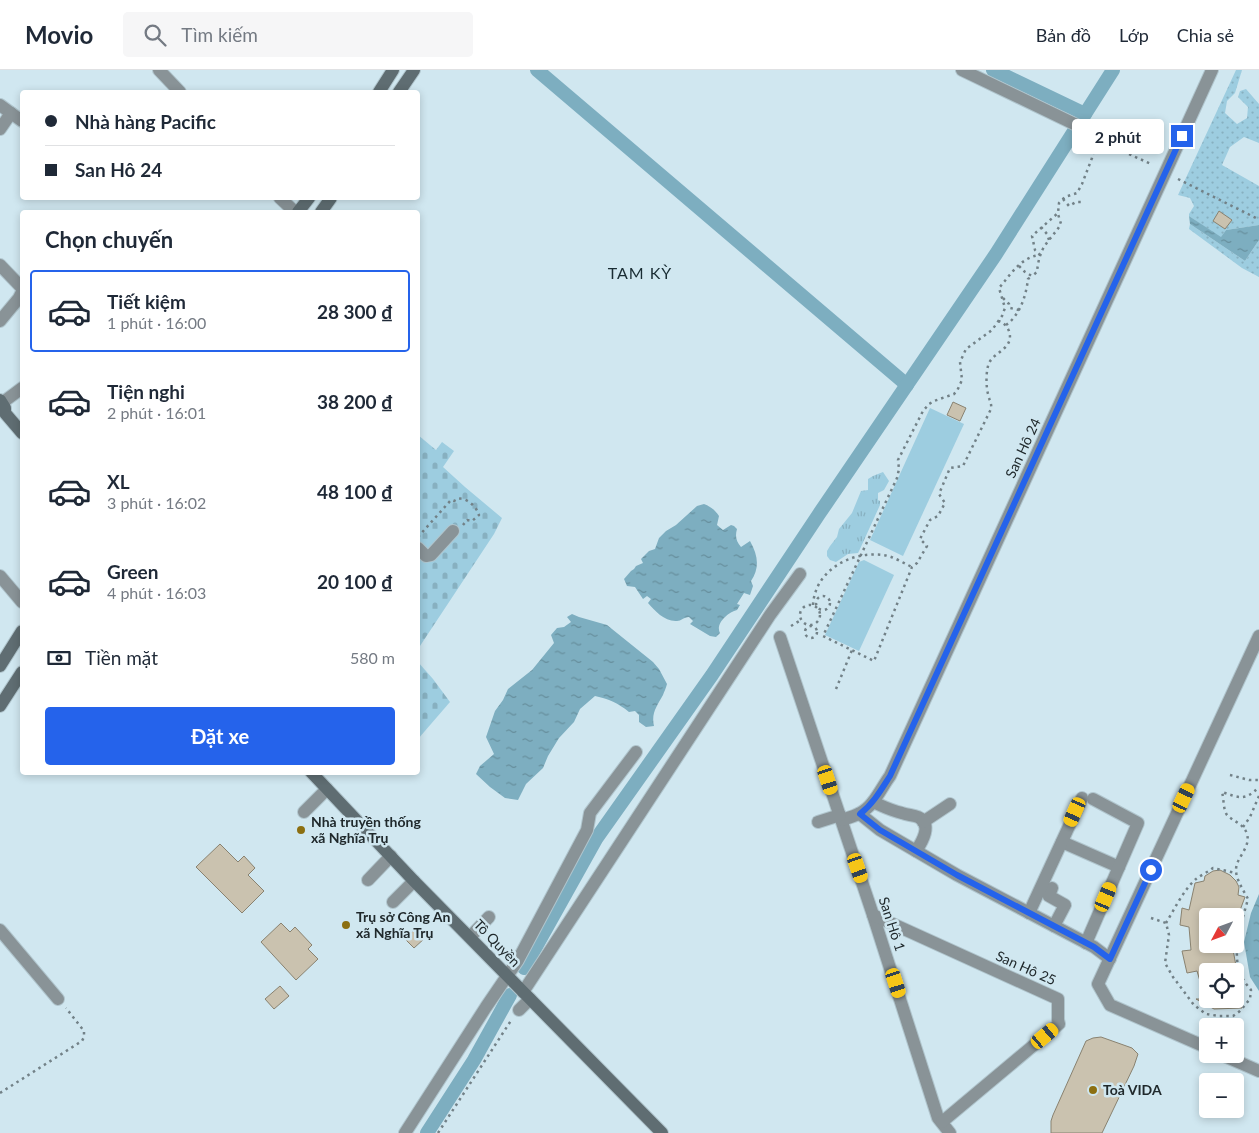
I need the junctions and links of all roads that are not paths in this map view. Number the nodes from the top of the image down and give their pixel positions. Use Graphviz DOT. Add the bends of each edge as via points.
graph roads {
  1 [pos="159,70"];
  2 [pos="393,70"];
  3 [pos="414,70"];
  4 [pos="962,70"];
  5 [pos="1212,70"];
  6 [pos="178,90"];
  7 [pos="380,90"];
  8 [pos="401,90"];
  9 [pos="0,105"];
  10 [pos="12,113"];
  11 [pos="20,119"];
  12 [pos="1081,126"];
  13 [pos="0,129"];
  14 [pos="282,200"];
  15 [pos="307,200"];
  16 [pos="294,210"];
  17 [pos="298,210"];
  18 [pos="0,264"];
  19 [pos="20,286"];
  20 [pos="20,296"];
  21 [pos="0,321"];
  22 [pos="20,390"];
  23 [pos="2,409"];
  24 [pos="20,431"];
  25 [pos="453,531"];
  26 [pos="420,550"];
  27 [pos="800,574"];
  28 [pos="0,576"];
  29 [pos="20,600"];
  30 [pos="20,634"];
  31 [pos="1259,636"];
  32 [pos="780,637"];
  33 [pos="0,666"];
  34 [pos="20,675"];
  35 [pos="0,706"];
  36 [pos="636,752"];
  37 [pos="314,775"];
  38 [pos="327,789"];
  39 [pos="873,802"];
  40 [pos="950,804"];
  41 [pos="304,812"];
  42 [pos="860,814"];
  43 [pos="841,818"];
  44 [pos="818,822"];
  45 [pos="924,822"];
  46 [pos="1062,842"];
  47 [pos="916,851"];
  48 [pos="391,856"];
  49 [pos="1119,866"];
  50 [pos="368,880"];
  51 [pos="414,881"];
  52 [pos="1052,888"];
  53 [pos="393,902"];
  54 [pos="1029,913"];
  55 [pos="874,915"];
  56 [pos="489,917"];
  57 [pos="1054,926"];
  58 [pos="0,930"];
  59 [pos="470,937"];
  60 [pos="1086,943"];
  61 [pos="1110,959"];
  62 [pos="507,975"];
  63 [pos="527,995"];
  64 [pos="58,999"];
  65 [pos="518,1010"];
  66 [pos="1199,1044"];
  67 [pos="1241,1063"];
  68 [pos="1259,1071"];
  69 [pos="942,1122"];
  70 [pos="405,1133"];
  71 [pos="662,1133"];
  72 [pos="950,1133"];
  1 -- 6 [label="street"];
  2 -- 7 [label="main road"];
  3 -- 8 [label="main road"];
  4 -- 12 [label="street"];
  5 -- 39 [label="street, San Hô 24" via="890,776"];
  9 -- 10 [label="street"];
  10 -- 11 [label="street"];
  10 -- 13 [label="street"];
  14 -- 16 [label="street"];
  15 -- 17 [label="main road"];
  18 -- 19 [label="street"];
  20 -- 21 [label="street"];
  22 -- 23 [label="street"];
  23 -- 24 [label="main road"];
  25 -- 26 [label="street" via="431,555 426,556"];
  27 -- 63 [label="street" via="770,615"];
  28 -- 29 [label="street"];
  30 -- 33 [label="main road"];
  31 -- 61 [label="street"];
  32 -- 43 [label="street, San Hô 1"];
  34 -- 35 [label="main road"];
  36 -- 62 [label="street" via="590,813 587,830"];
  37 -- 38 [label="main road, Tô Quyền"];
  38 -- 41 [label="street"];
  38 -- 48 [label="main road, Tô Quyền"];
  39 -- 42 [label="street, San Hô 24"];
  39 -- 45 [label="street"];
  40 -- 45 [label="street"];
  42 -- 43 [label="street, San Hô 24"];
  42 -- 47 [label="street"];
  43 -- 44 [label="street, San Hô 24"];
  43 -- 55 [label="street, San Hô 1"];
  45 -- 47 [label="street" via="924,838"];
  46 -- 49 [label="street"];
  46 -- 49 [label="street" via="1088,798 1138,823"];
  46 -- 54 [label="street"];
  47 -- 54 [label="street"];
  48 -- 50 [label="street"];
  48 -- 51 [label="main road, Tô Quyền"];
  49 -- 60 [label="street"];
  51 -- 53 [label="street"];
  51 -- 59 [label="main road, Tô Quyền"];
  52 -- 57 [label="street" via="1049,896 1065,905"];
  54 -- 57 [label="street"];
  55 -- 69 [label="street, San Hô 1" via="938,1118"];
  55 -- 69 [label="street, San Hô 25" via="1058,999 1059,1024"];
  56 -- 59 [label="street"];
  57 -- 60 [label="street"];
  58 -- 64 [label="street"];
  59 -- 62 [label="main road, Tô Quyền"];
  60 -- 61 [label="street"];
  61 -- 66 [label="street" via="1098,984 1110,1005"];
  62 -- 63 [label="main road, Tô Quyền"];
  62 -- 70 [label="street"];
  63 -- 65 [label="street"];
  63 -- 71 [label="main road, Tô Quyền"];
  67 -- 68 [label="street"];
  69 -- 72 [label="street, San Hô 1"];
}
